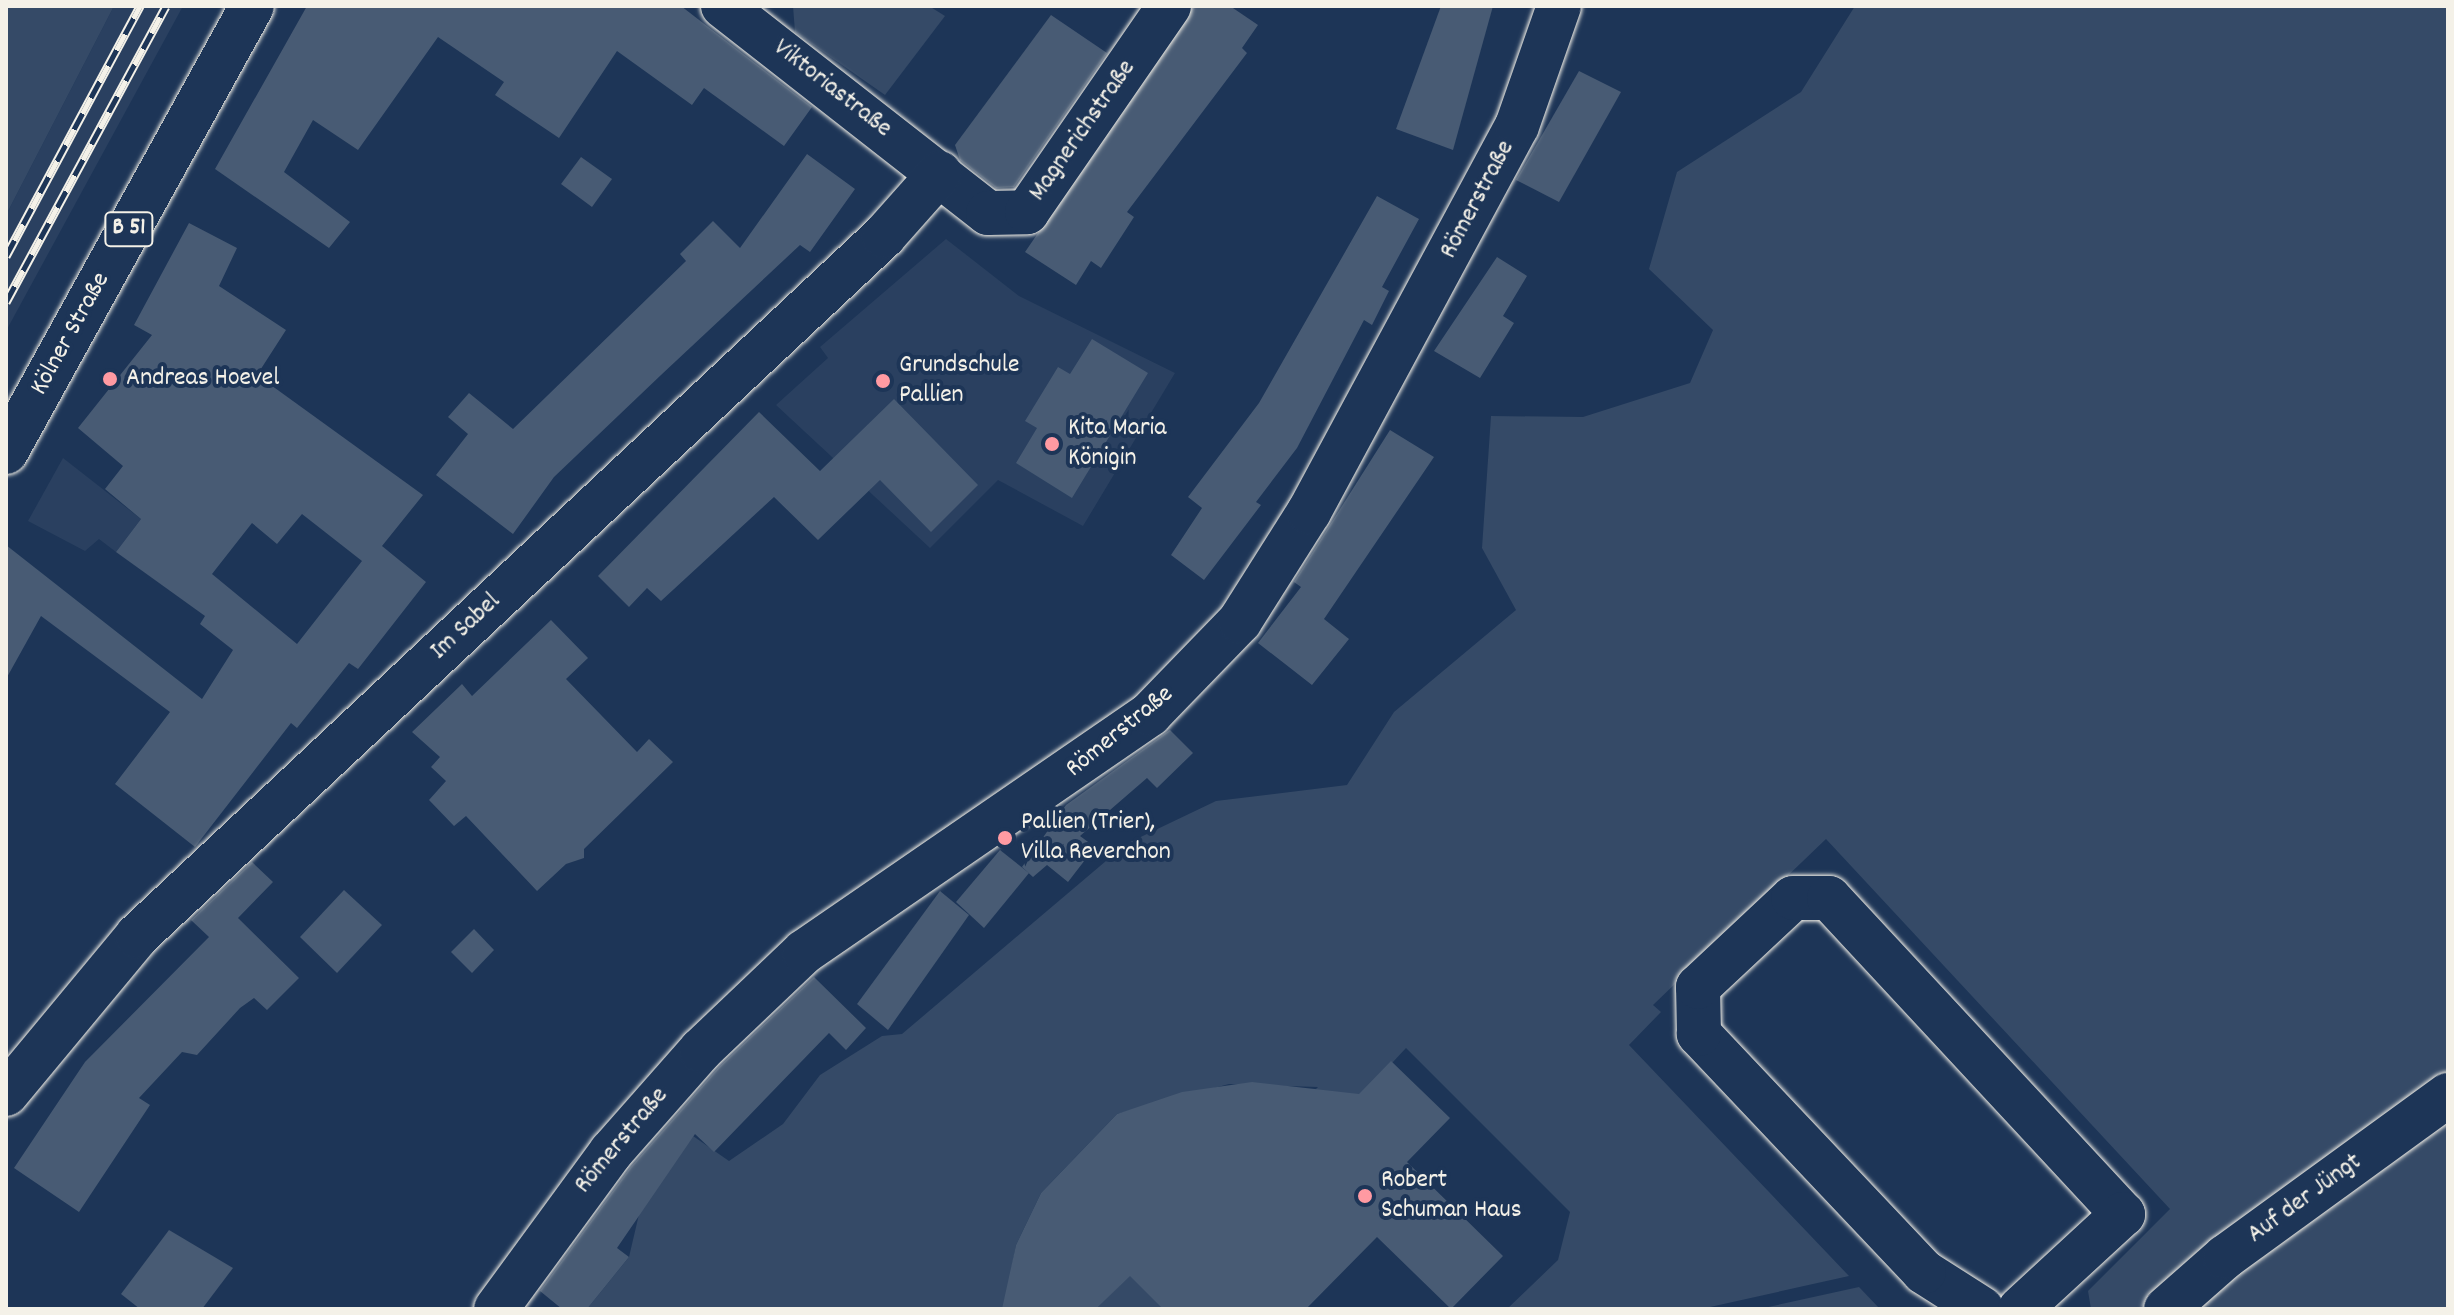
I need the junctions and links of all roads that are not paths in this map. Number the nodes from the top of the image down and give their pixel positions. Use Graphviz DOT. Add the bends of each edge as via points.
graph roads {
  1 [pos="252,6"];
  2 [pos="1169,6"];
  3 [pos="1559,6"];
  4 [pos="743,11"];
  5 [pos="940,173"];
  6 [pos="6,452"];
  7 [pos="6,1094"];
  8 [pos="2448,1095"];
  9 [pos="496,1309"];
  10 [pos="1982,1309"];
  11 [pos="2020,1309"];
  12 [pos="2166,1309"];
  1 -- 6 [label="street, Kölner Straße / B 51"];
  2 -- 5 [label="street, Magnerichstraße" via="1027,212 988,213"];
  3 -- 9 [label="street, Römerstraße" via="1510,139 1309,512 1240,621 1150,714 804,952 701,1050 611,1152"];
  4 -- 5 [label="street, Viktoriastraße"];
  5 -- 7 [label="street, Im Sabel" via="884,236 137,936"];
  8 -- 12 [label="street, Auf der Jüngt" via="2225,1257"];
  10 -- 11 [label="street" via="1924,1272 1699,1034 1698,987 1793,898 1829,898 2123,1214"];
}
